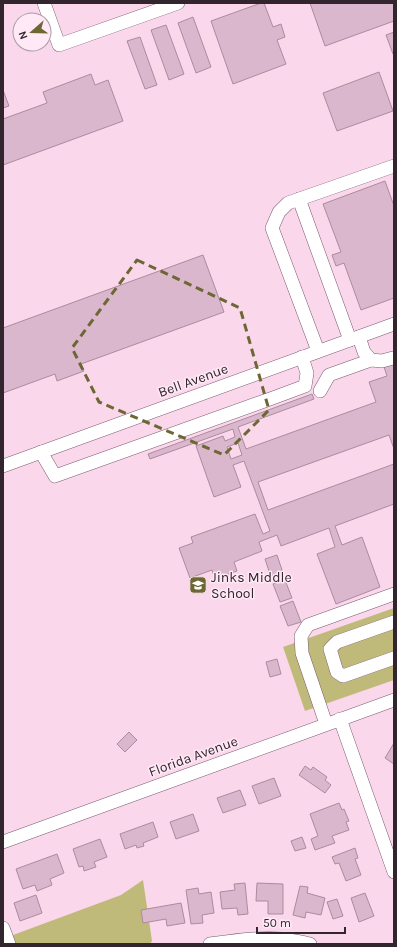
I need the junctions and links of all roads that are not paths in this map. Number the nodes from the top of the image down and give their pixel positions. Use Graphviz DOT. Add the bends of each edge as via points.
graph roads {
  1 [pos="44,3"];
  2 [pos="178,3"];
  3 [pos="394,166"];
  4 [pos="299,199"];
  5 [pos="394,324"];
  6 [pos="354,338"];
  7 [pos="318,351"];
  8 [pos="302,357"];
  9 [pos="393,358"];
  10 [pos="371,360"];
  11 [pos="320,391"];
  12 [pos="41,452"];
  13 [pos="3,466"];
  14 [pos="394,594"];
  15 [pos="394,622"];
  16 [pos="394,658"];
  17 [pos="394,700"];
  18 [pos="340,719"];
  19 [pos="326,724"];
  20 [pos="3,842"];
  21 [pos="394,872"];
  22 [pos="3,928"];
  23 [pos="9,944"];
  24 [pos="210,944"];
  25 [pos="310,944"];
  1 -- 2 [label="street" via="59,45"];
  3 -- 4 [label="street"];
  4 -- 6 [label="street"];
  4 -- 7 [label="street" via="288,203 279,212 272,228"];
  5 -- 6 [label="street, Bell Avenue"];
  6 -- 7 [label="street, Bell Avenue"];
  6 -- 10 [label="street"];
  7 -- 8 [label="street, Bell Avenue"];
  8 -- 12 [label="street, Bell Avenue"];
  8 -- 12 [label="street" via="307,373 305,386 270,399 55,476"];
  9 -- 10 [label="street"];
  10 -- 11 [label="street" via="329,375"];
  12 -- 13 [label="street, Bell Avenue"];
  14 -- 19 [label="street" via="308,626 301,636 302,653"];
  15 -- 16 [label="street" via="337,642 330,649 337,672 343,676"];
  17 -- 18 [label="street, Florida Avenue"];
  18 -- 19 [label="street, Florida Avenue"];
  18 -- 21 [label="street"];
  19 -- 20 [label="street, Florida Avenue"];
  22 -- 23 [label="street"];
  24 -- 25 [label="street" via="270,938"];
}
